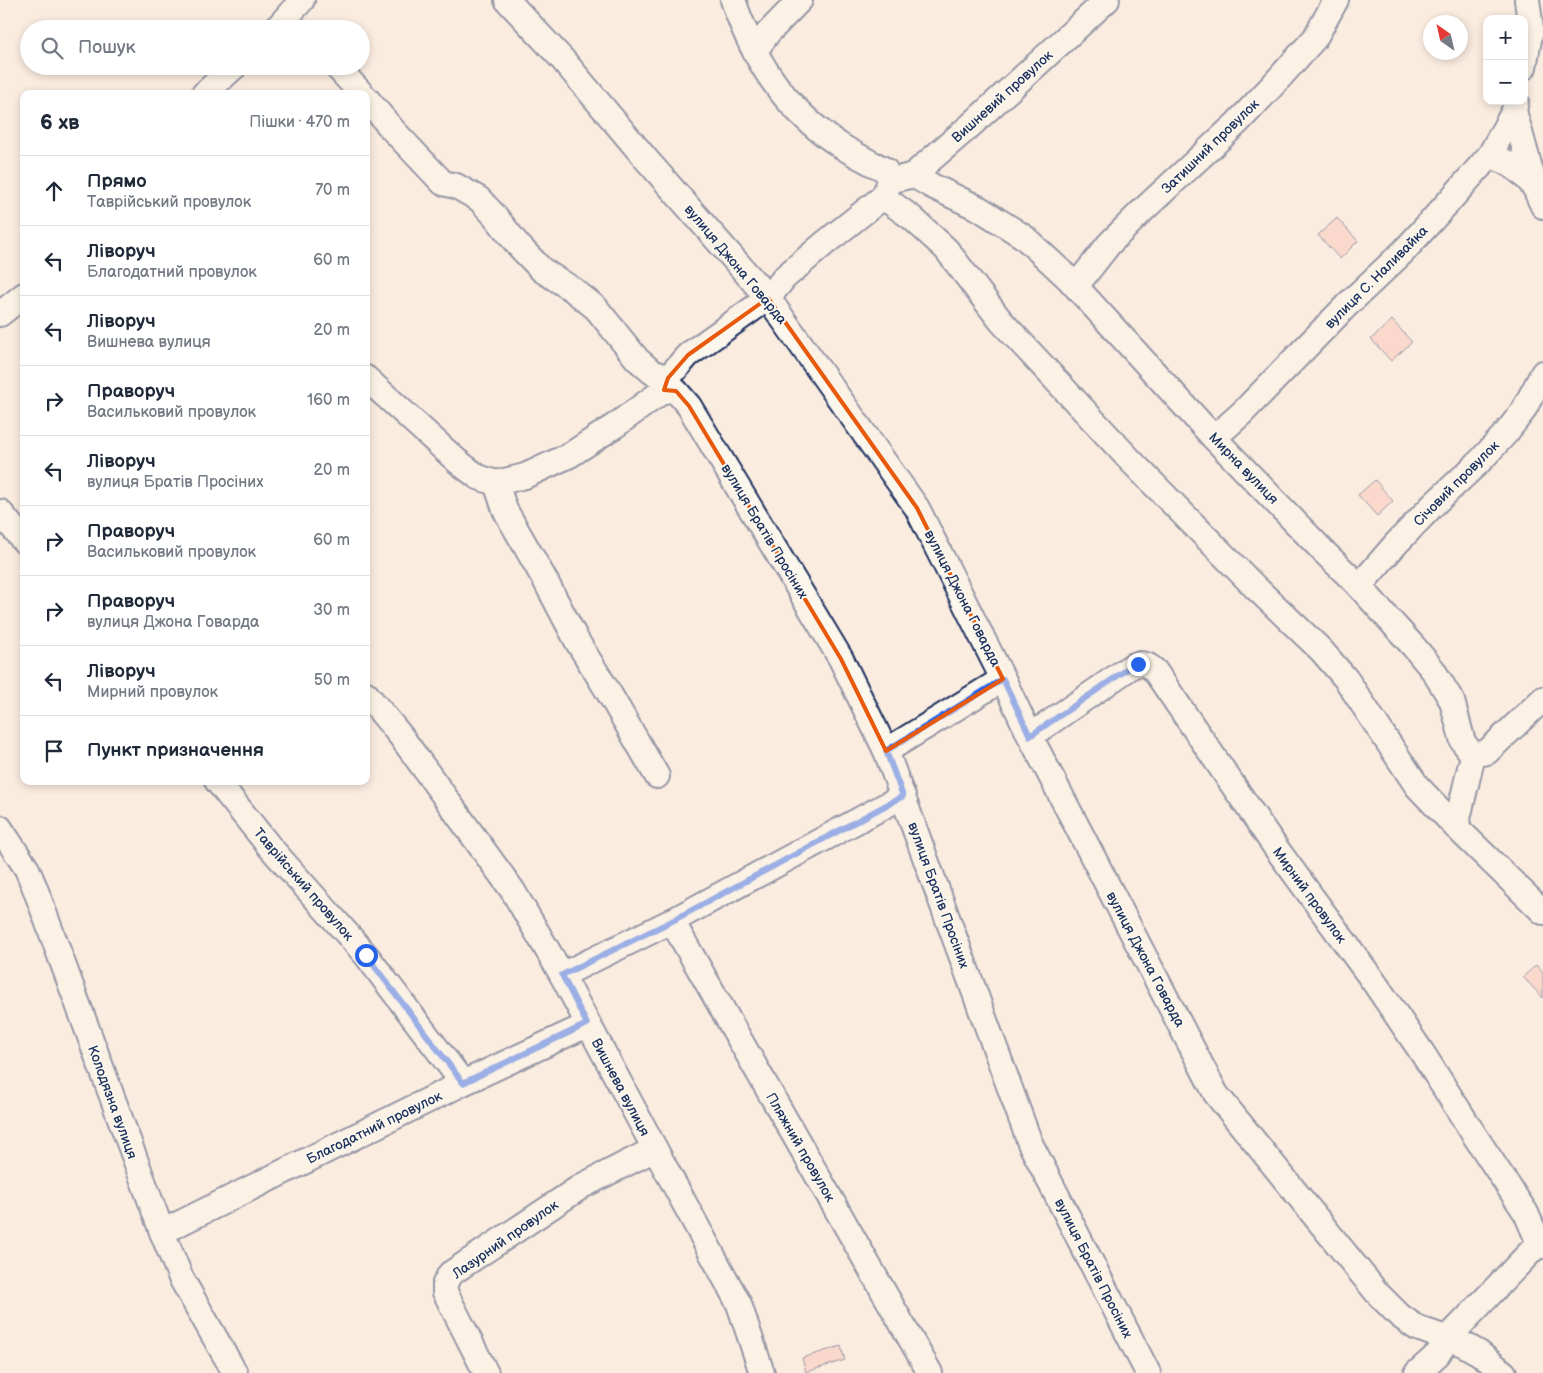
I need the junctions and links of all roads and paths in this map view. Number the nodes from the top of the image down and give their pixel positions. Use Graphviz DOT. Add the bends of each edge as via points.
graph roads {
  1 [pos="507,0"];
  2 [pos="733,0"];
  3 [pos="800,0"];
  4 [pos="1107,0"];
  5 [pos="1336,0"];
  6 [pos="1527,0"];
  7 [pos="1541,0"];
  8 [pos="1532,29"];
  9 [pos="755,51"];
  10 [pos="1525,60"];
  11 [pos="225,75"];
  12 [pos="344,75"];
  13 [pos="208,90"];
  14 [pos="358,90"];
  15 [pos="370,103"];
  16 [pos="1515,106"];
  17 [pos="1490,155"];
  18 [pos="896,184"];
  19 [pos="1540,200"];
  20 [pos="1076,286"];
  21 [pos="20,298"];
  22 [pos="768,298"];
  23 [pos="0,314"];
  24 [pos="1543,373"];
  25 [pos="370,382"];
  26 [pos="666,384"];
  27 [pos="1214,438"];
  28 [pos="496,483"];
  29 [pos="0,512"];
  30 [pos="20,536"];
  31 [pos="1358,585"];
  32 [pos="1003,679"];
  33 [pos="370,699"];
  34 [pos="1543,699"];
  35 [pos="1030,736"];
  36 [pos="886,751"];
  37 [pos="1473,755"];
  38 [pos="657,776"];
  39 [pos="220,785"];
  40 [pos="903,796"];
  41 [pos="1456,827"];
  42 [pos="0,828"];
  43 [pos="1543,912"];
  44 [pos="672,921"];
  45 [pos="562,975"];
  46 [pos="587,1024"];
  47 [pos="463,1083"];
  48 [pos="654,1150"];
  49 [pos="162,1232"];
  50 [pos="1541,1245"];
  51 [pos="1448,1338"];
  52 [pos="235,1373"];
  53 [pos="486,1373"];
  54 [pos="762,1373"];
  55 [pos="930,1373"];
  56 [pos="1148,1373"];
  57 [pos="1417,1373"];
  58 [pos="1504,1373"];
  1 -- 22 [label="street, вулиця Джона Говарда" via="563,60"];
  2 -- 9 [label="street"];
  3 -- 9 [label="street"];
  4 -- 18 [label="street, Вишневий провулок" via="971,125"];
  5 -- 20 [label="street, Затишний провулок" via="1315,38 1237,123 1109,244"];
  6 -- 8 [label="street"];
  7 -- 8 [label="street"];
  8 -- 10 [label="street"];
  9 -- 18 [label="street" via="775,86 815,128 885,171"];
  11 -- 13 [label="street"];
  12 -- 14 [label="street"];
  15 -- 26 [label="street, вулиця Братів Просіних" via="443,183 456,186 479,199 542,270 596,308 637,359"];
  16 -- 17 [label="street, вулиця С. Наливайка"];
  16 -- 19 [label="street"];
  17 -- 19 [label="street" via="1506,161 1526,175"];
  17 -- 27 [label="street, вулиця С. Наливайка" via="1403,252"];
  18 -- 20 [label="street, Мирна вулиця" via="932,186 980,209 1024,237"];
  18 -- 22 [label="street, Вишневий провулок" via="785,277"];
  18 -- 41 [label="street" via="912,218 946,249 1001,321 1118,447 1321,650 1346,679 1417,786"];
  20 -- 27 [label="street, Мирна вулиця"];
  21 -- 23 [label="street"];
  22 -- 26 [label="street, Вишневий провулок" via="688,355"];
  22 -- 32 [label="street, вулиця Джона Говарда" via="917,508"];
  24 -- 31 [label="street, Січовий провулок" via="1523,411 1506,433"];
  25 -- 28 [label="street" via="457,461 478,477"];
  26 -- 28 [label="street, Вишневий провулок" via="616,425 570,455 525,476"];
  26 -- 36 [label="street, вулиця Братів Просіних" via="689,406 841,659"];
  27 -- 31 [label="street, Мирна вулиця"];
  28 -- 38 [label="street" via="505,510"];
  29 -- 30 [label="street"];
  31 -- 37 [label="street, Мирна вулиця" via="1434,670 1452,701 1463,742"];
  32 -- 35 [label="street, вулиця Джона Говарда"];
  32 -- 36 [label="street"];
  33 -- 45 [label="street, Вишнева вулиця" via="513,891"];
  34 -- 37 [label="street" via="1487,752"];
  35 -- 50 [label="street, Мирний провулок" via="1132,666 1144,664 1155,671 1423,1054 1526,1213"];
  35 -- 51 [label="street, вулиця Джона Говарда" via="1216,1094 1378,1294 1417,1328"];
  36 -- 40 [label="street, вулиця Братів Просіних"];
  37 -- 41 [label="street"];
  39 -- 47 [label="street, Таврійський провулок" via="269,846 366,955"];
  40 -- 44 [label="street"];
  40 -- 56 [label="street, вулиця Братів Просіних" via="1030,1142"];
  41 -- 43 [label="street"];
  42 -- 49 [label="street, Колодязна вулиця" via="27,869 35,888"];
  44 -- 45 [label="street"];
  44 -- 55 [label="street, Пляжний провулок"];
  45 -- 46 [label="street, Вишнева вулиця"];
  46 -- 47 [label="street, Благодатний провулок"];
  46 -- 48 [label="street, Вишнева вулиця"];
  47 -- 49 [label="street, Благодатний провулок"];
  48 -- 53 [label="street, Лазурний провулок" via="582,1186 450,1274 445,1292"];
  48 -- 54 [label="street, Вишнева вулиця" via="739,1304"];
  49 -- 52 [label="street, Колодязна вулиця" via="182,1278"];
  50 -- 51 [label="street"];
  51 -- 57 [label="street" via="1438,1354"];
  51 -- 58 [label="street, вулиця Джона Говарда" via="1478,1353"];
}
